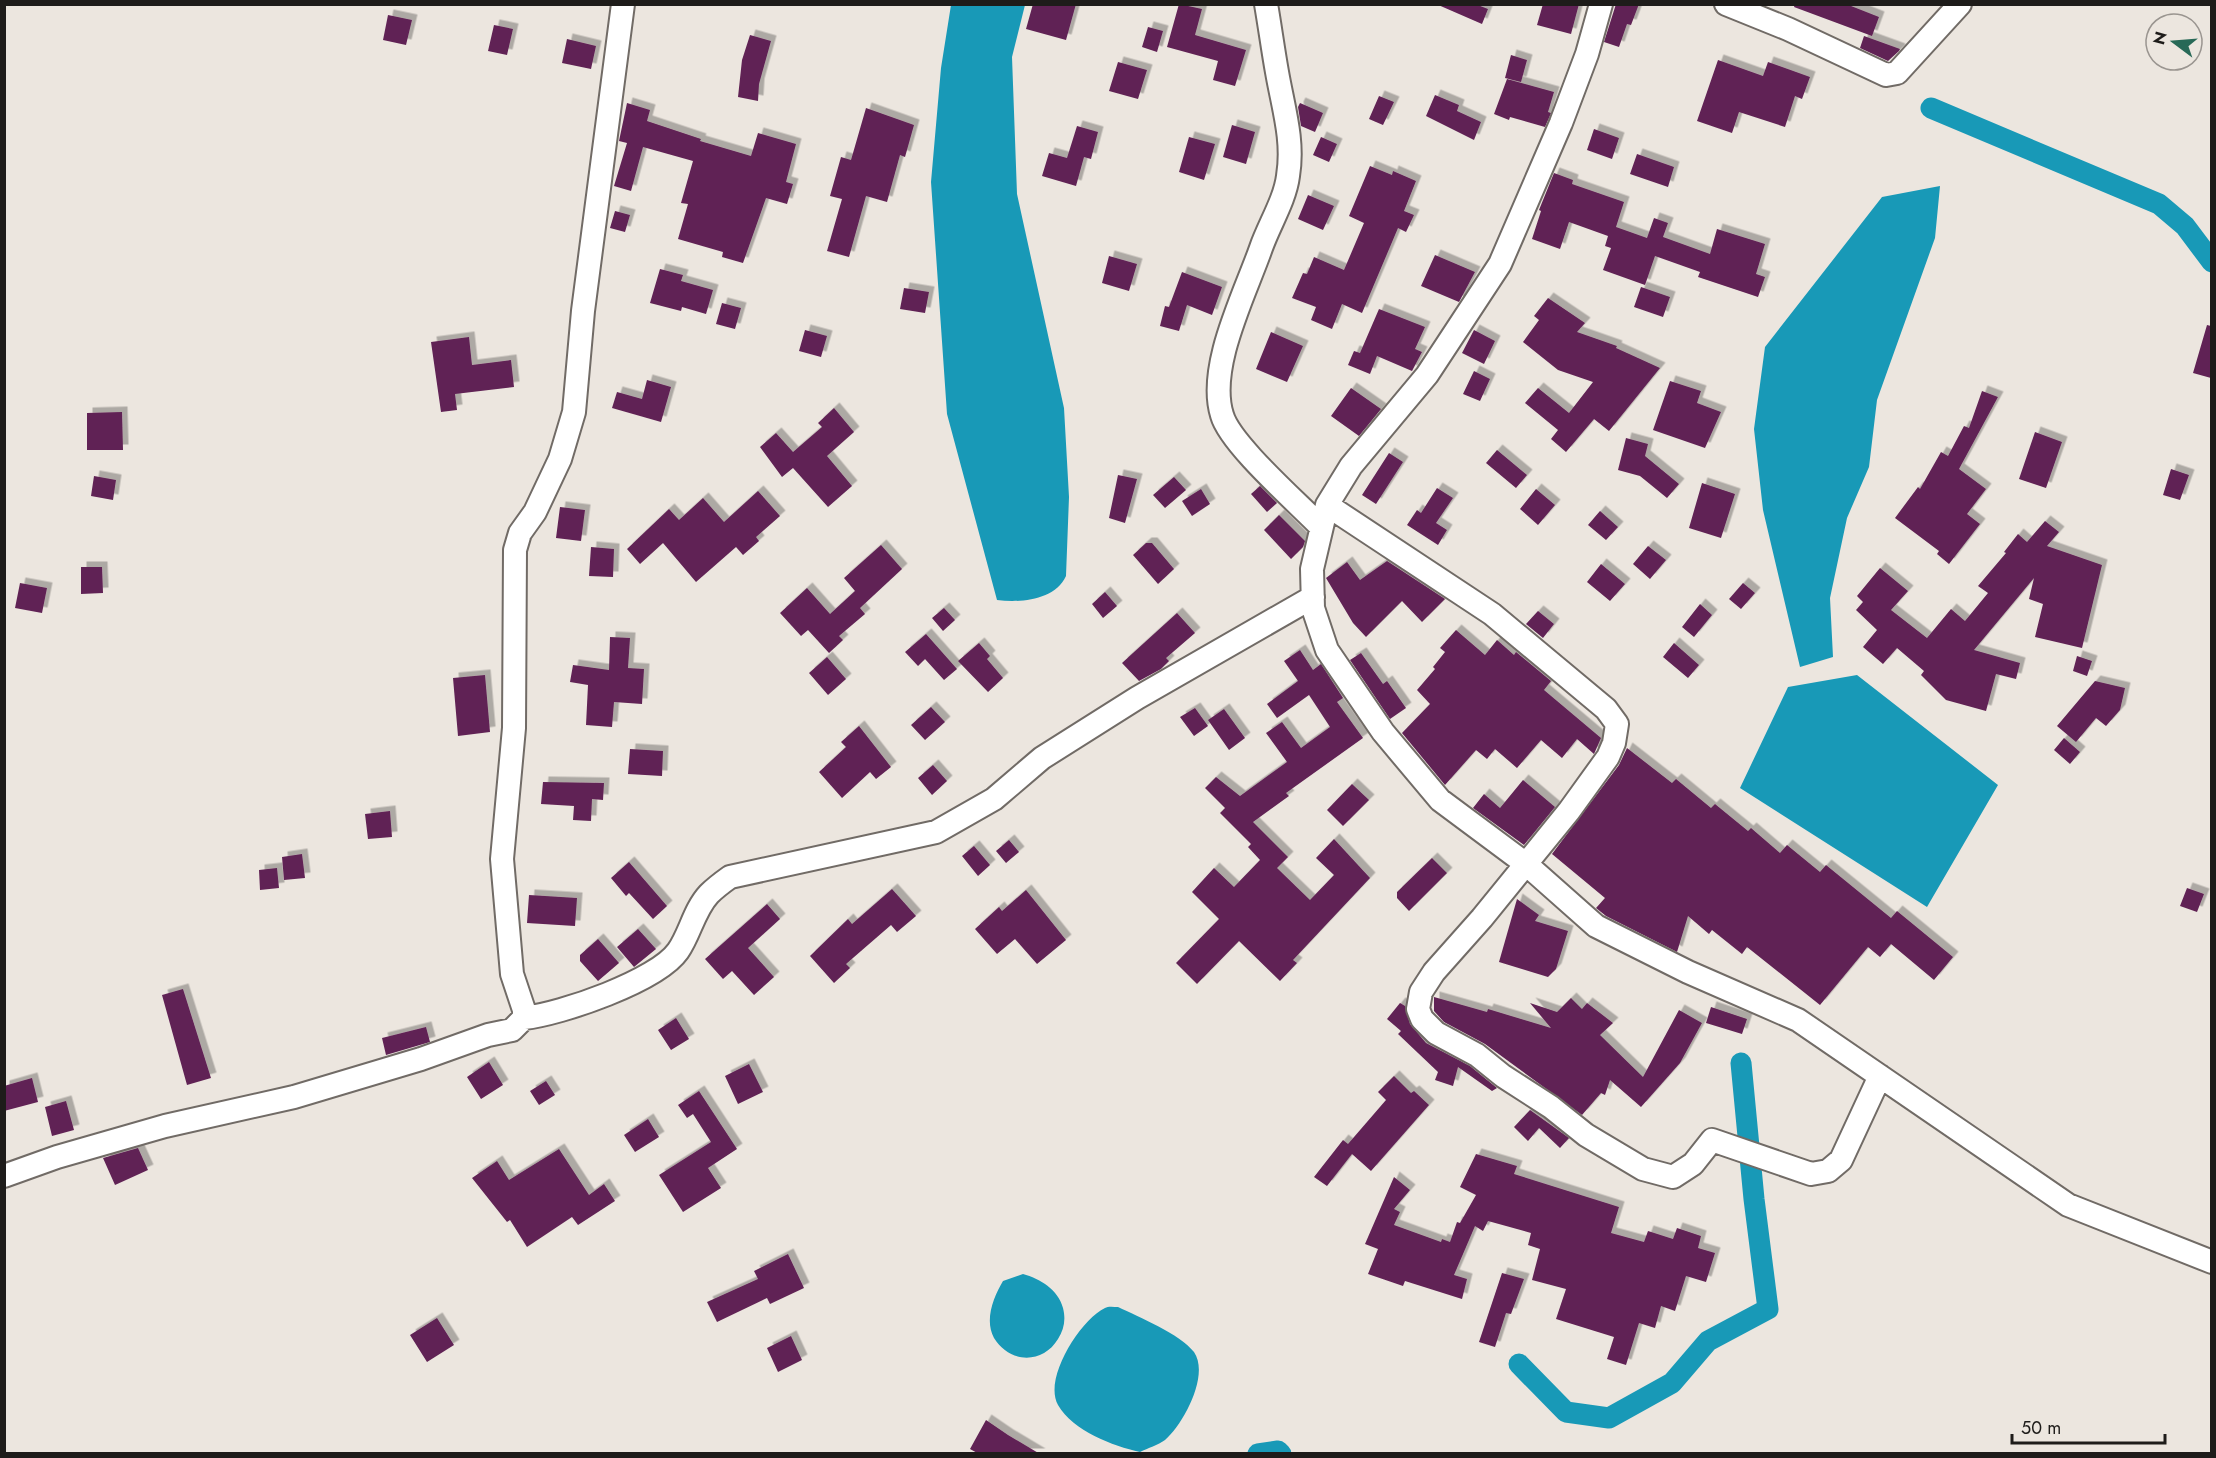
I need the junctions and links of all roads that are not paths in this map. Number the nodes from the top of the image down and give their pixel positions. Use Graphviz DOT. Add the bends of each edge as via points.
graph roads {
  1 [pos="623,4"];
  2 [pos="1266,4"];
  3 [pos="1601,4"];
  4 [pos="1726,4"];
  5 [pos="1960,4"];
  6 [pos="1327,505"];
  7 [pos="1321,527"];
  8 [pos="1313,597"];
  9 [pos="1526,864"];
  10 [pos="524,1018"];
  11 [pos="1880,1076"];
  12 [pos="4,1176"];
  13 [pos="2211,1262"];
  1 -- 10 [label="street" via="583,311 574,412 560,459 514,550 514,728 502,859 512,974"];
  2 -- 7 [label="street" via="1290,131 1288,177 1229,339 1218,395 1230,431"];
  3 -- 6 [label="street" via="1565,114 1500,264 1427,375 1351,466"];
  4 -- 5 [label="street" via="1886,75 1902,68"];
  6 -- 7 [label="street"];
  6 -- 9 [label="street" via="1492,614 1606,709 1617,724 1608,757"];
  7 -- 8 [label="street" via="1312,569"];
  8 -- 9 [label="street" via="1327,650 1383,732 1440,800"];
  8 -- 10 [label="street" via="1137,698 1042,758 994,798 936,832 730,876 708,895 669,962 599,998"];
  9 -- 11 [label="street" via="1596,926 1798,1020"];
  9 -- 11 [label="street" via="1434,972 1421,992 1418,1009 1436,1033 1477,1055 1586,1135 1643,1169 1674,1177 1693,1164 1712,1140 1811,1174 1828,1171 1840,1160"];
  10 -- 12 [label="street" via="512,1030 421,1059 294,1097 143,1132"];
  11 -- 13 [label="street" via="2068,1205"];
}
